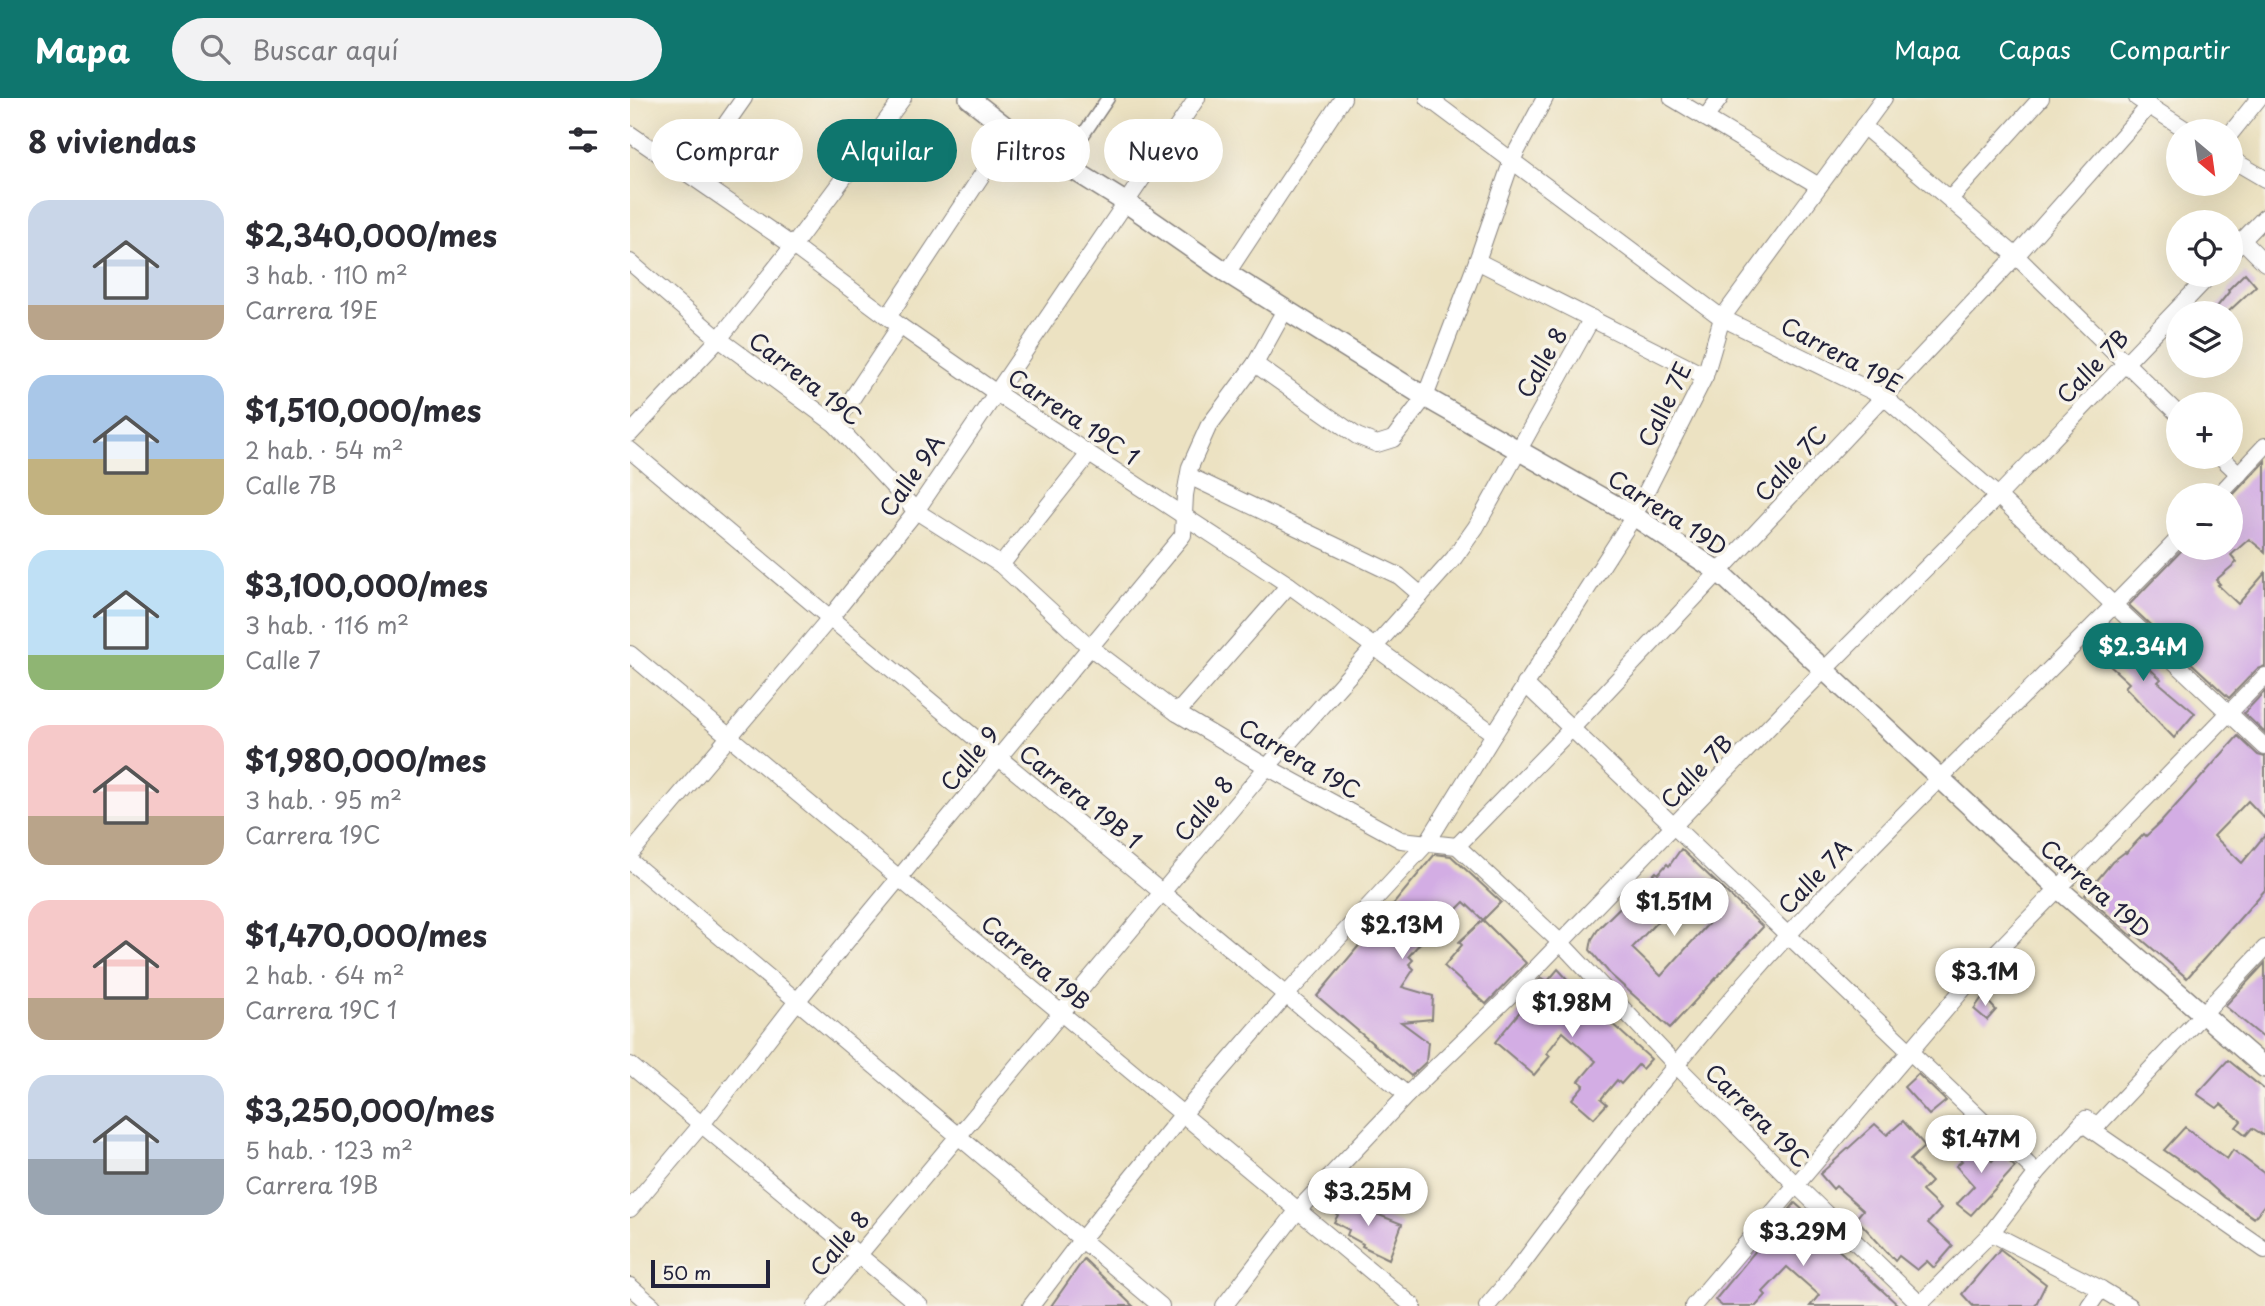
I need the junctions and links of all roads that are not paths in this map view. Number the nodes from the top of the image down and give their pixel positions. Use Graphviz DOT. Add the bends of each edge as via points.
graph roads {
  1 [pos="744,98"];
  2 [pos="903,98"];
  3 [pos="969,98"];
  4 [pos="1108,98"];
  5 [pos="1197,98"];
  6 [pos="1343,98"];
  7 [pos="1428,98"];
  8 [pos="1545,98"];
  9 [pos="1672,98"];
  10 [pos="1720,98"];
  11 [pos="1883,98"];
  12 [pos="2041,98"];
  13 [pos="2259,98"];
  14 [pos="2143,102"];
  15 [pos="1705,118"];
  16 [pos="729,119"];
  17 [pos="996,119"];
  18 [pos="2169,119"];
  19 [pos="2242,119"];
  20 [pos="1090,125"];
  21 [pos="1863,127"];
  22 [pos="630,134"];
  23 [pos="651,148"];
  24 [pos="1512,160"];
  25 [pos="2244,167"];
  26 [pos="1090,179"];
  27 [pos="2265,179"];
  28 [pos="700,182"];
  29 [pos="980,182"];
  30 [pos="1819,186"];
  31 [pos="1950,200"];
  32 [pos="1125,202"];
  33 [pos="2265,217"];
  34 [pos="2243,240"];
  35 [pos="793,246"];
  36 [pos="2243,250"];
  37 [pos="2016,256"];
  38 [pos="1477,261"];
  39 [pos="630,262"];
  40 [pos="2265,263"];
  41 [pos="1227,273"];
  42 [pos="2199,287"];
  43 [pos="1286,308"];
  44 [pos="1592,318"];
  45 [pos="1722,318"];
  46 [pos="894,321"];
  47 [pos="719,339"];
  48 [pos="2126,363"];
  49 [pos="1255,365"];
  50 [pos="1706,376"];
  51 [pos="995,392"];
  52 [pos="1425,397"];
  53 [pos="1884,397"];
  54 [pos="2166,402"];
  55 [pos="835,424"];
  56 [pos="630,434"];
  57 [pos="2265,446"];
  58 [pos="630,450"];
  59 [pos="1518,450"];
  60 [pos="1089,454"];
  61 [pos="2234,469"];
  62 [pos="2239,474"];
  63 [pos="1189,476"];
  64 [pos="2230,483"];
  65 [pos="1998,496"];
  66 [pos="916,511"];
  67 [pos="1183,516"];
  68 [pos="1634,516"];
  69 [pos="2166,551"];
  70 [pos="1001,565"];
  71 [pos="1719,572"];
  72 [pos="1289,585"];
  73 [pos="1421,595"];
  74 [pos="2114,606"];
  75 [pos="830,618"];
  76 [pos="1376,647"];
  77 [pos="1091,648"];
  78 [pos="630,654"];
  79 [pos="1824,671"];
  80 [pos="2265,676"];
  81 [pos="1525,684"];
  82 [pos="1177,713"];
  83 [pos="2230,714"];
  84 [pos="1573,727"];
  85 [pos="1494,734"];
  86 [pos="729,736"];
  87 [pos="2265,747"];
  88 [pos="999,758"];
  89 [pos="1267,767"];
  90 [pos="1940,779"];
  91 [pos="1673,827"];
  92 [pos="1427,844"];
  93 [pos="1457,846"];
  94 [pos="630,854"];
  95 [pos="630,861"];
  96 [pos="899,878"];
  97 [pos="2059,889"];
  98 [pos="1162,892"];
  99 [pos="1789,934"];
  100 [pos="1561,943"];
  101 [pos="2265,948"];
  102 [pos="1286,995"];
  103 [pos="798,1000"];
  104 [pos="1061,1013"];
  105 [pos="2203,1013"];
  106 [pos="1910,1052"];
  107 [pos="1675,1063"];
  108 [pos="630,1065"];
  109 [pos="2265,1068"];
  110 [pos="1407,1095"];
  111 [pos="1183,1114"];
  112 [pos="2082,1123"];
  113 [pos="702,1124"];
  114 [pos="958,1135"];
  115 [pos="2037,1173"];
  116 [pos="1796,1185"];
  117 [pos="630,1209"];
  118 [pos="1298,1210"];
  119 [pos="1990,1233"];
  120 [pos="1082,1239"];
  121 [pos="2265,1250"];
  122 [pos="859,1255"];
  123 [pos="630,1286"];
  124 [pos="2101,1289"];
  125 [pos="1920,1305"];
  126 [pos="653,1306"];
  127 [pos="816,1306"];
  128 [pos="920,1306"];
  129 [pos="1031,1306"];
  130 [pos="1161,1306"];
  131 [pos="1224,1306"];
  132 [pos="1413,1306"];
  133 [pos="1487,1306"];
  134 [pos="1693,1306"];
  135 [pos="2089,1306"];
  136 [pos="2129,1306"];
  1 -- 16 [label="street"];
  2 -- 35 [label="street"];
  3 -- 17 [label="street, Carrera 19D"];
  4 -- 20 [label="street"];
  5 -- 32 [label="street, Calle 9A"];
  6 -- 41 [label="street"];
  7 -- 24 [label="street, Carrera 19E"];
  8 -- 24 [label="street"];
  9 -- 15 [label="street"];
  10 -- 15 [label="street"];
  11 -- 21 [label="street, Calle 7E"];
  12 -- 31 [label="street"];
  13 -- 19 [label="street"];
  14 -- 18 [label="street"];
  14 -- 37 [label="street, Calle 7C"];
  15 -- 30 [label="street"];
  21 -- 30 [label="street, Calle 7E"];
  21 -- 31 [label="street"];
  22 -- 23 [label="street, Carrera 19C 1"];
  24 -- 38 [label="street"];
  24 -- 45 [label="street, Carrera 19E"];
  25 -- 27 [label="street"];
  26 -- 32 [label="street, Carrera 19D"];
  28 -- 35 [label="street, Carrera 19C 1"];
  29 -- 46 [label="street"];
  30 -- 45 [label="street, Calle 7E"];
  31 -- 37 [label="street"];
  32 -- 41 [label="street, Carrera 19D"];
  32 -- 51 [label="street, Calle 9A"];
  33 -- 34 [label="street"];
  35 -- 46 [label="street, Carrera 19C 1"];
  35 -- 47 [label="street"];
  36 -- 40 [label="street"];
  37 -- 48 [label="street"];
  37 -- 53 [label="street, Calle 7C"];
  38 -- 44 [label="street"];
  38 -- 52 [label="street"];
  39 -- 47 [label="street, Carrera 19C"];
  41 -- 43 [label="street, Carrera 19D"];
  42 -- 48 [label="street, Calle 7B"];
  43 -- 49 [label="street, Calle 9"];
  43 -- 52 [label="street, Carrera 19D"];
  44 -- 50 [label="street"];
  44 -- 59 [label="street, Calle 8"];
  45 -- 50 [label="street, Calle 7E"];
  45 -- 53 [label="street, Carrera 19E"];
  46 -- 51 [label="street, Carrera 19C 1"];
  46 -- 55 [label="street"];
  47 -- 55 [label="street, Carrera 19C"];
  47 -- 56 [label="street"];
  48 -- 54 [label="street"];
  48 -- 65 [label="street, Calle 7B"];
  49 -- 52 [label="street" via="1357,436 1377,443 1393,439"];
  49 -- 63 [label="street, Calle 9" via="1208,427"];
  50 -- 68 [label="street, Calle 7E"];
  51 -- 60 [label="street, Carrera 19C 1"];
  51 -- 66 [label="street, Calle 9A"];
  52 -- 59 [label="street, Carrera 19D"];
  53 -- 65 [label="street, Carrera 19E"];
  53 -- 71 [label="street, Calle 7C"];
  55 -- 66 [label="street, Carrera 19C"];
  57 -- 62 [label="street"];
  58 -- 75 [label="street, Carrera 19B 1"];
  59 -- 68 [label="street, Carrera 19D"];
  59 -- 73 [label="street, Calle 8" via="1476,527"];
  60 -- 67 [label="street, Carrera 19C 1"];
  60 -- 70 [label="street"];
  61 -- 62 [label="street"];
  62 -- 64 [label="street"];
  63 -- 67 [label="street, Calle 9"];
  63 -- 73 [label="street" via="1399,576"];
  65 -- 74 [label="street, Carrera 19E"];
  65 -- 79 [label="street, Calle 7B"];
  66 -- 70 [label="street, Carrera 19C"];
  66 -- 75 [label="street, Calle 9A"];
  67 -- 72 [label="street, Carrera 19C 1"];
  67 -- 77 [label="street, Calle 9" via="1183,536"];
  68 -- 71 [label="street, Carrera 19D"];
  68 -- 81 [label="street, Calle 7E"];
  69 -- 74 [label="street, Calle 7A"];
  70 -- 77 [label="street, Carrera 19C"];
  71 -- 79 [label="street, Carrera 19D"];
  71 -- 84 [label="street, Calle 7C"];
  72 -- 76 [label="street, Carrera 19C 1"];
  72 -- 82 [label="street"];
  73 -- 76 [label="street, Calle 8"];
  74 -- 83 [label="street, Carrera 19E"];
  74 -- 90 [label="street, Calle 7A"];
  75 -- 86 [label="street, Calle 9A"];
  75 -- 88 [label="street, Carrera 19B 1"];
  76 -- 85 [label="street, Carrera 19C 1"];
  76 -- 89 [label="street, Calle 8"];
  77 -- 82 [label="street, Carrera 19C"];
  77 -- 88 [label="street, Calle 9"];
  78 -- 86 [label="street, Carrera 19B"];
  79 -- 90 [label="street, Carrera 19D"];
  79 -- 91 [label="street, Calle 7B"];
  80 -- 83 [label="street"];
  81 -- 84 [label="street"];
  81 -- 85 [label="street, Calle 7E"];
  82 -- 89 [label="street, Carrera 19C"];
  83 -- 87 [label="street, Carrera 19E"];
  83 -- 97 [label="street"];
  84 -- 91 [label="street"];
  84 -- 93 [label="street, Calle 7C"];
  85 -- 92 [label="street, Calle 7E"];
  86 -- 94 [label="street, Calle 9A"];
  86 -- 96 [label="street, Carrera 19B"];
  88 -- 96 [label="street, Calle 9"];
  88 -- 98 [label="street, Carrera 19B 1"];
  89 -- 92 [label="street, Carrera 19C" via="1401,841"];
  89 -- 98 [label="street, Calle 8"];
  90 -- 97 [label="street, Carrera 19D"];
  90 -- 99 [label="street, Calle 7A"];
  91 -- 99 [label="street"];
  91 -- 100 [label="street, Calle 7B"];
  92 -- 93 [label="street, Carrera 19C"];
  92 -- 102 [label="street"];
  93 -- 100 [label="street, Carrera 19C"];
  95 -- 103 [label="street"];
  96 -- 103 [label="street, Calle 9"];
  96 -- 104 [label="street, Carrera 19B"];
  97 -- 105 [label="street, Carrera 19D"];
  97 -- 106 [label="street" via="1982,967"];
  98 -- 102 [label="street, Carrera 19B 1"];
  98 -- 104 [label="street, Calle 8"];
  99 -- 106 [label="street"];
  99 -- 107 [label="street, Calle 7A"];
  100 -- 107 [label="street, Carrera 19C"];
  100 -- 110 [label="street, Calle 7B"];
  101 -- 105 [label="street"];
  102 -- 110 [label="street, Carrera 19B 1"];
  102 -- 111 [label="street"];
  103 -- 113 [label="street, Calle 9"];
  103 -- 114 [label="street"];
  104 -- 111 [label="street, Carrera 19B"];
  104 -- 114 [label="street, Calle 8"];
  105 -- 109 [label="street, Carrera 19D"];
  105 -- 112 [label="street" via="2098,1125 2086,1119"];
  106 -- 115 [label="street"];
  106 -- 116 [label="street"];
  107 -- 116 [label="street, Carrera 19C"];
  107 -- 133 [label="street, Calle 7A"];
  108 -- 113 [label="street"];
  110 -- 118 [label="street, Calle 7B"];
  111 -- 118 [label="street, Carrera 19B"];
  111 -- 120 [label="street"];
  112 -- 115 [label="street"];
  112 -- 121 [label="street"];
  113 -- 117 [label="street, Calle 9"];
  113 -- 122 [label="street"];
  114 -- 120 [label="street"];
  114 -- 122 [label="street, Calle 8"];
  115 -- 119 [label="street"];
  116 -- 125 [label="street, Carrera 19C"];
  116 -- 134 [label="street"];
  118 -- 131 [label="street, Calle 7B"];
  118 -- 132 [label="street, Carrera 19B"];
  119 -- 124 [label="street"];
  119 -- 125 [label="street"];
  120 -- 129 [label="street"];
  120 -- 130 [label="street"];
  122 -- 127 [label="street, Calle 8"];
  122 -- 128 [label="street"];
  123 -- 126 [label="street"];
  124 -- 135 [label="street"];
  124 -- 136 [label="street"];
}
